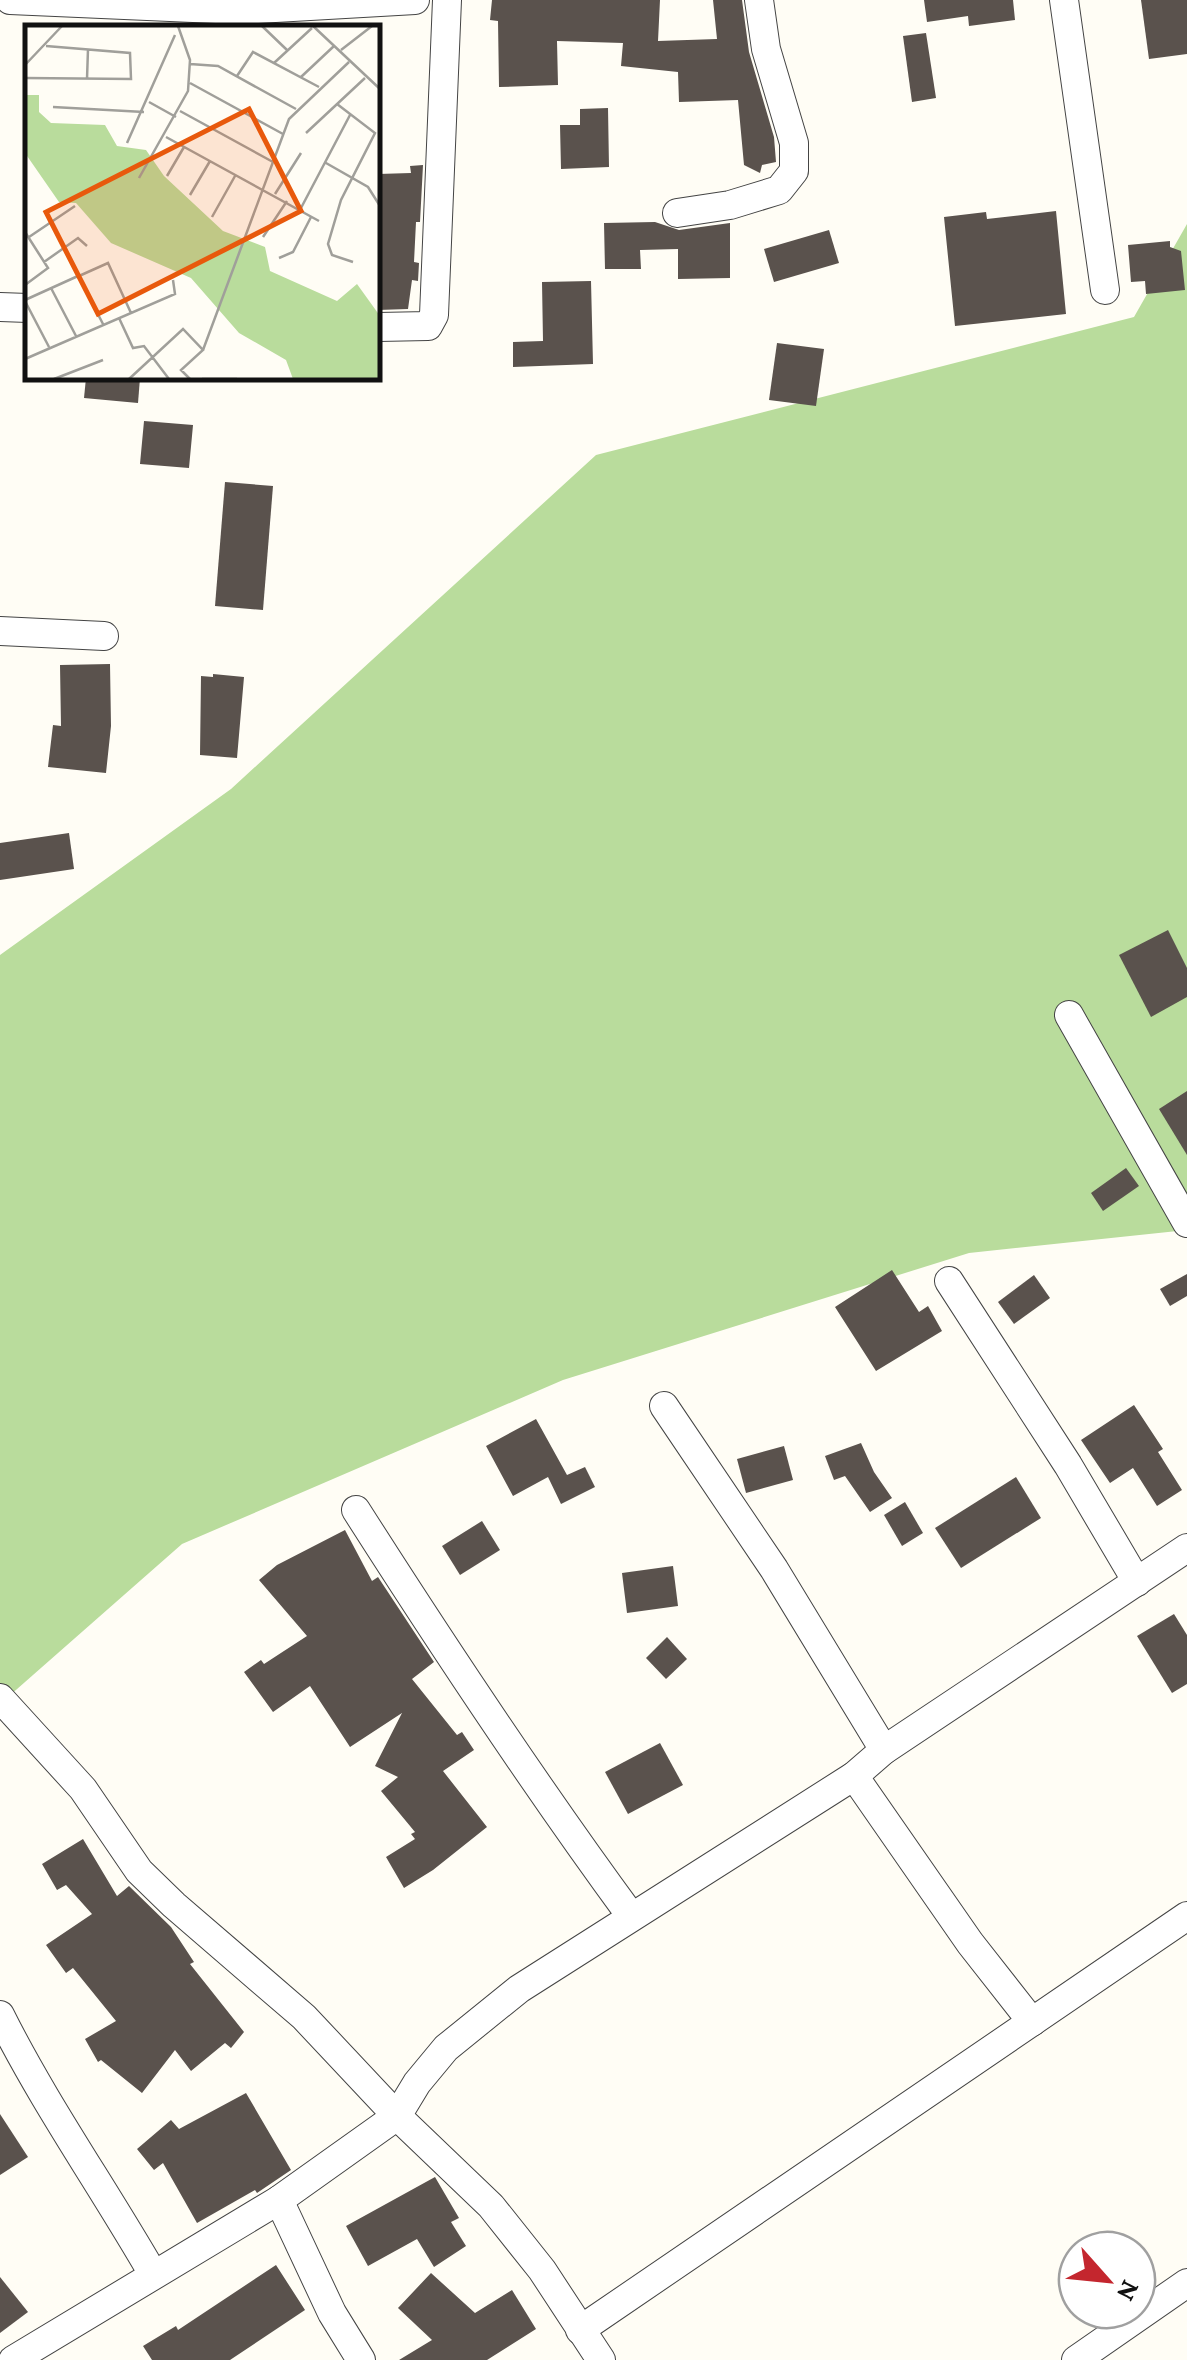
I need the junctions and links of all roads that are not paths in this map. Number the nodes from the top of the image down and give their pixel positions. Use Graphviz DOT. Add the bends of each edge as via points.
graph roads {
  1 [pos="10,0"];
  2 [pos="414,0"];
  3 [pos="447,0"];
  4 [pos="759,0"];
  5 [pos="1064,0"];
  6 [pos="677,214"];
  7 [pos="1105,290"];
  8 [pos="0,307"];
  9 [pos="25,308"];
  10 [pos="380,327"];
  11 [pos="0,631"];
  12 [pos="104,636"];
  13 [pos="1069,1015"];
  14 [pos="1187,1223"];
  15 [pos="949,1280"];
  16 [pos="664,1406"];
  17 [pos="356,1510"];
  18 [pos="1187,1548"];
  19 [pos="1137,1582"];
  20 [pos="0,1698"];
  21 [pos="884,1750"];
  22 [pos="854,1776"];
  23 [pos="631,1916"];
  24 [pos="1187,1916"];
  25 [pos="0,2016"];
  26 [pos="1032,2022"];
  27 [pos="397,2116"];
  28 [pos="279,2200"];
  29 [pos="153,2274"];
  30 [pos="1187,2283"];
  31 [pos="580,2330"];
  32 [pos="13,2360"];
  33 [pos="360,2360"];
  34 [pos="602,2360"];
  35 [pos="1076,2360"];
  1 -- 2 [label="street" via="239,10"];
  3 -- 10 [label="street" via="434,315 428,326"];
  4 -- 6 [label="street" via="794,143 794,171 779,190"];
  5 -- 7 [label="street"];
  8 -- 9 [label="street"];
  11 -- 12 [label="street"];
  13 -- 14 [label="street"];
  15 -- 19 [label="street"];
  16 -- 21 [label="street"];
  17 -- 23 [label="street" via="489,1716"];
  18 -- 19 [label="street"];
  19 -- 21 [label="street"];
  20 -- 27 [label="street" via="83,1789 139,1871 304,2017"];
  21 -- 22 [label="street"];
  22 -- 23 [label="street"];
  22 -- 26 [label="street"];
  23 -- 27 [label="street" via="519,1989 446,2048"];
  24 -- 26 [label="street"];
  25 -- 29 [label="street"];
  26 -- 31 [label="street"];
  27 -- 28 [label="street"];
  27 -- 31 [label="street" via="491,2206"];
  28 -- 29 [label="street"];
  28 -- 33 [label="street"];
  29 -- 32 [label="street"];
  30 -- 35 [label="street"];
  31 -- 34 [label="street"];
}
